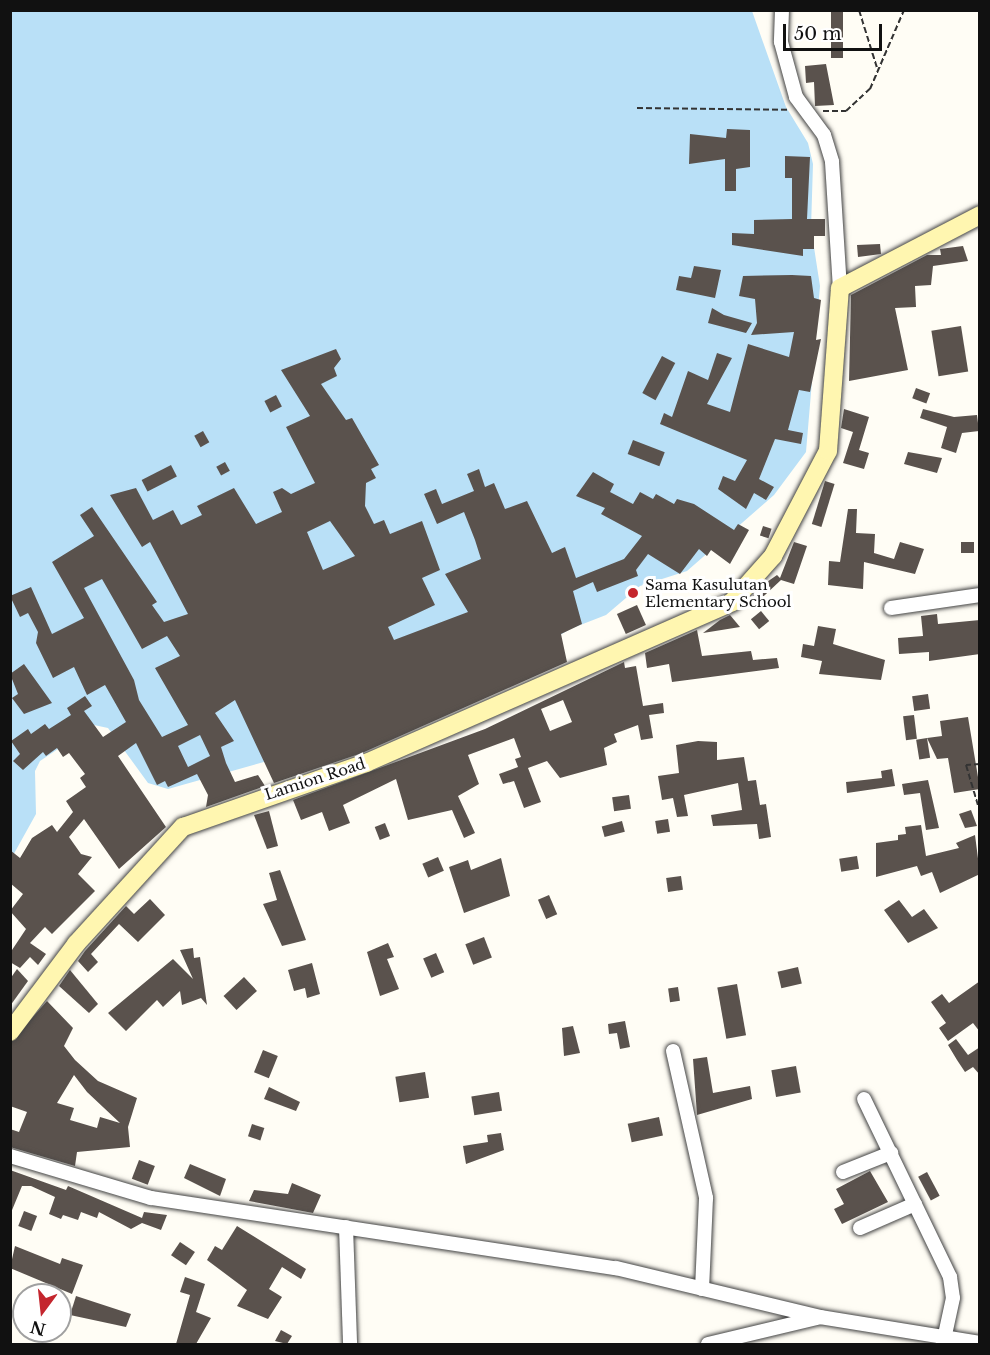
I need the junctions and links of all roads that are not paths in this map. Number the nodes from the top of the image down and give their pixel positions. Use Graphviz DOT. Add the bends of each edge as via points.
graph roads {
  1 [pos="782,10"];
  2 [pos="980,215"];
  3 [pos="840,288"];
  4 [pos="980,596"];
  5 [pos="891,608"];
  6 [pos="10,1032"];
  7 [pos="673,1051"];
  8 [pos="864,1099"];
  9 [pos="891,1153"];
  10 [pos="10,1156"];
  11 [pos="843,1172"];
  12 [pos="915,1204"];
  13 [pos="346,1227"];
  14 [pos="860,1227"];
  15 [pos="702,1289"];
  16 [pos="820,1317"];
  17 [pos="944,1341"];
  18 [pos="980,1342"];
  19 [pos="350,1344"];
  20 [pos="708,1344"];
  1 -- 3 [label="street" via="781,42 801,110 819,128 831,155"];
  2 -- 3 [label="street"];
  3 -- 6 [label="street, Lamion Road" via="831,380 832,430 823,463 773,556 753,582 723,609 366,763 183,827 76,944"];
  4 -- 5 [label="street"];
  7 -- 15 [label="street" via="706,1198"];
  8 -- 9 [label="street"];
  9 -- 11 [label="street"];
  9 -- 12 [label="street"];
  10 -- 13 [label="street" via="151,1198"];
  12 -- 14 [label="street"];
  12 -- 17 [label="street" via="952,1287"];
  13 -- 15 [label="street" via="616,1268"];
  13 -- 19 [label="street"];
  15 -- 16 [label="street"];
  16 -- 17 [label="street"];
  16 -- 20 [label="street"];
  17 -- 18 [label="street"];
}
